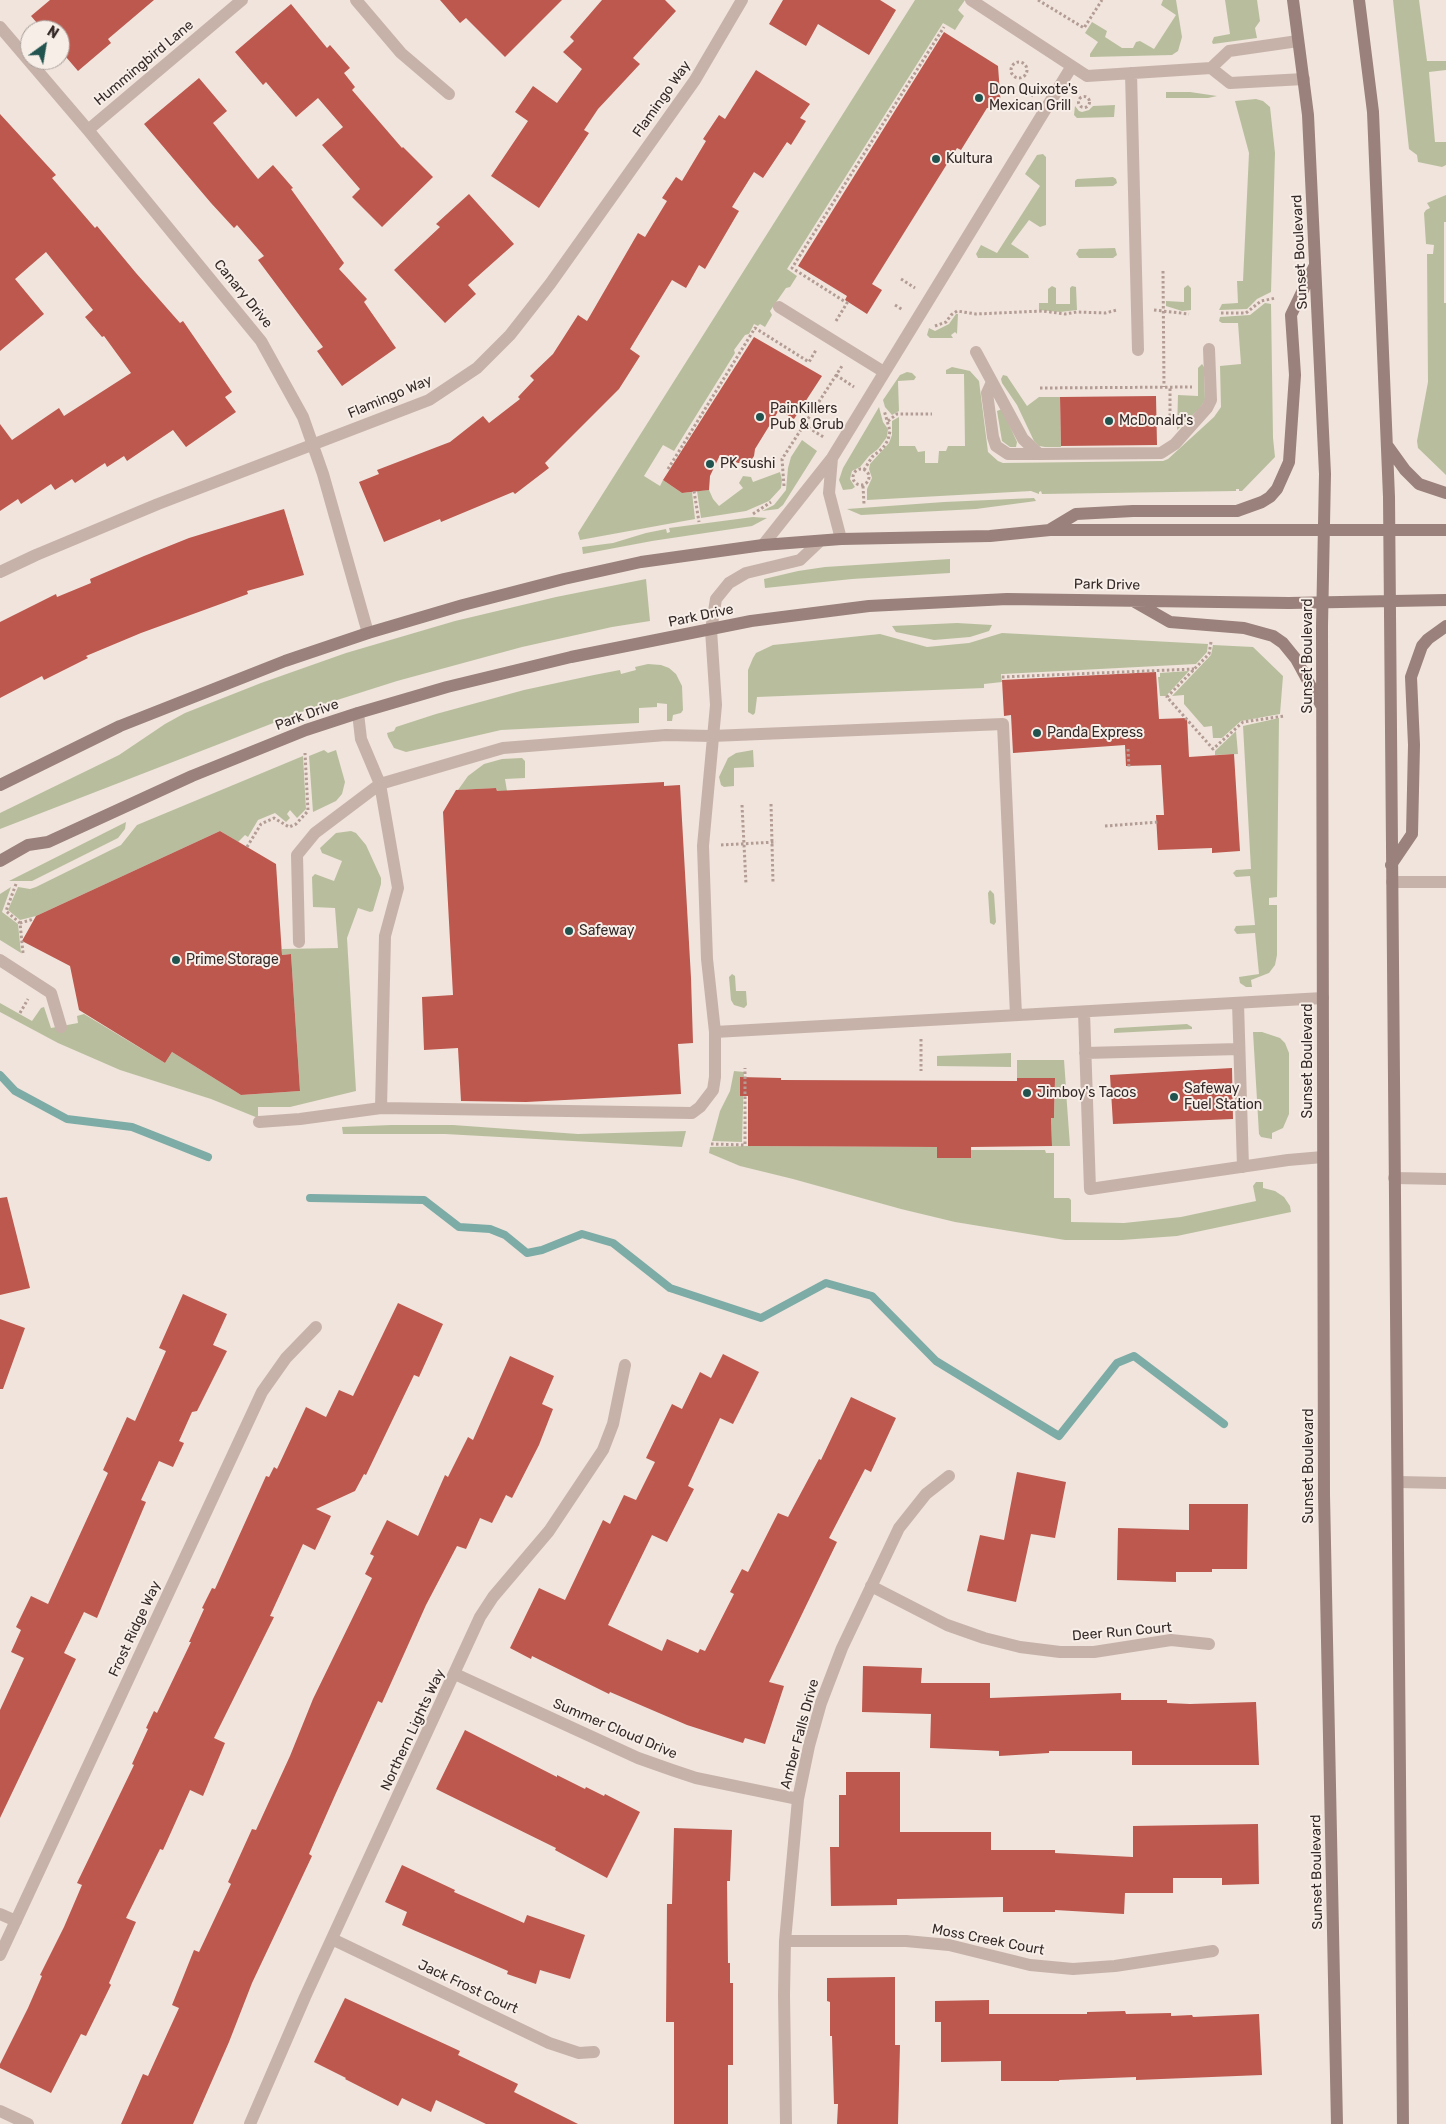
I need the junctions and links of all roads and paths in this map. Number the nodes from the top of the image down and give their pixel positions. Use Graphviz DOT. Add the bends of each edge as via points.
graph roads {
  1 [pos="242,0"];
  2 [pos="356,0"];
  3 [pos="742,0"];
  4 [pos="971,0"];
  5 [pos="1038,0"];
  6 [pos="1102,0"];
  7 [pos="1293,0"];
  8 [pos="1359,0"];
  9 [pos="0,27"];
  10 [pos="944,27"];
  11 [pos="1298,41"];
  12 [pos="1072,66"];
  13 [pos="1211,68"];
  14 [pos="1131,73"];
  15 [pos="1022,78"];
  16 [pos="1304,79"];
  17 [pos="450,94"];
  18 [pos="88,130"];
  19 [pos="1315,265"];
  20 [pos="1164,272"];
  21 [pos="1276,298"];
  22 [pos="779,306"];
  23 [pos="1118,310"];
  24 [pos="1146,310"];
  25 [pos="1164,311"];
  26 [pos="1221,313"];
  27 [pos="1189,314"];
  28 [pos="932,324"];
  29 [pos="844,326"];
  30 [pos="819,346"];
  31 [pos="1209,349"];
  32 [pos="1138,350"];
  33 [pos="976,352"];
  34 [pos="845,361"];
  35 [pos="884,372"];
  36 [pos="836,375"];
  37 [pos="992,382"];
  38 [pos="1164,387"];
  39 [pos="1170,387"];
  40 [pos="1197,387"];
  41 [pos="856,388"];
  42 [pos="1040,388"];
  43 [pos="882,405"];
  44 [pos="932,414"];
  45 [pos="888,421"];
  46 [pos="1170,425"];
  47 [pos="313,444"];
  48 [pos="1387,445"];
  49 [pos="1039,454"];
  50 [pos="832,458"];
  51 [pos="668,469"];
  52 [pos="864,470"];
  53 [pos="863,486"];
  54 [pos="784,489"];
  55 [pos="694,491"];
  56 [pos="1446,493"];
  57 [pos="776,500"];
  58 [pos="864,504"];
  59 [pos="753,514"];
  60 [pos="698,522"];
  61 [pos="1050,530"];
  62 [pos="1324,530"];
  63 [pos="1389,530"];
  64 [pos="1446,530"];
  65 [pos="840,539"];
  66 [pos="819,542"];
  67 [pos="763,545"];
  68 [pos="0,572"];
  69 [pos="1133,600"];
  70 [pos="1446,600"];
  71 [pos="1389,601"];
  72 [pos="1322,602"];
  73 [pos="1446,626"];
  74 [pos="711,630"];
  75 [pos="368,633"];
  76 [pos="1211,641"];
  77 [pos="1194,669"];
  78 [pos="1002,677"];
  79 [pos="1322,708"];
  80 [pos="358,713"];
  81 [pos="1284,716"];
  82 [pos="712,736"];
  83 [pos="1128,749"];
  84 [pos="305,752"];
  85 [pos="1129,768"];
  86 [pos="380,784"];
  87 [pos="0,785"];
  88 [pos="771,804"];
  89 [pos="742,805"];
  90 [pos="1159,822"];
  91 [pos="1105,826"];
  92 [pos="774,842"];
  93 [pos="744,844"];
  94 [pos="703,846"];
  95 [pos="247,847"];
  96 [pos="0,861"];
  97 [pos="1392,865"];
  98 [pos="773,882"];
  99 [pos="1392,882"];
  100 [pos="1446,882"];
  101 [pos="16,884"];
  102 [pos="746,884"];
  103 [pos="34,919"];
  104 [pos="20,923"];
  105 [pos="299,942"];
  106 [pos="24,956"];
  107 [pos="0,960"];
  108 [pos="1323,998"];
  109 [pos="1238,1003"];
  110 [pos="1084,1012"];
  111 [pos="1016,1015"];
  112 [pos="61,1026"];
  113 [pos="715,1032"];
  114 [pos="1239,1049"];
  115 [pos="1085,1053"];
  116 [pos="921,1058"];
  117 [pos="745,1068"];
  118 [pos="921,1071"];
  119 [pos="381,1108"];
  120 [pos="259,1122"];
  121 [pos="711,1144"];
  122 [pos="1323,1157"];
  123 [pos="1243,1167"];
  124 [pos="1394,1178"];
  125 [pos="1446,1179"];
  126 [pos="316,1327"];
  127 [pos="625,1366"];
  128 [pos="949,1476"];
  129 [pos="1398,1482"];
  130 [pos="1446,1483"];
  131 [pos="871,1586"];
  132 [pos="1209,1644"];
  133 [pos="455,1674"];
  134 [pos="798,1799"];
  135 [pos="0,1914"];
  136 [pos="16,1921"];
  137 [pos="332,1939"];
  138 [pos="785,1941"];
  139 [pos="1213,1950"];
  140 [pos="0,1955"];
  141 [pos="594,2052"];
  142 [pos="0,2111"];
  143 [pos="28,2124"];
  144 [pos="250,2124"];
  145 [pos="786,2124"];
  146 [pos="1337,2124"];
  147 [pos="1403,2124"];
  1 -- 18 [label="street, Hummingbird Lane"];
  2 -- 17 [label="street" via="401,53"];
  3 -- 47 [label="street, Flamingo Way" via="695,80 510,335 477,368 429,400"];
  4 -- 12 [label="street"];
  5 -- 6 [label="path" via="1084,28"];
  7 -- 11 [label="main road, Sunset Boulevard"];
  8 -- 48 [label="main road" via="1374,112"];
  9 -- 18 [label="street, Canary Drive"];
  10 -- 29 [label="path" via="792,268 848,303 836,322"];
  11 -- 13 [label="street" via="1229,51"];
  11 -- 16 [label="main road, Sunset Boulevard"];
  12 -- 14 [label="street" via="1087,76"];
  12 -- 35 [label="street"];
  13 -- 14 [label="street"];
  13 -- 16 [label="street" via="1230,83"];
  14 -- 32 [label="street"];
  15 -- 15 [label="path" via="1016,78 1011,72 1012,66 1018,62 1027,67"];
  16 -- 19 [label="main road, Sunset Boulevard"];
  18 -- 47 [label="street, Canary Drive" via="261,341 303,417"];
  19 -- 61 [label="main road" via="1291,314 1295,376 1289,462 1270,497 1237,511 1076,514"];
  19 -- 62 [label="main road, Sunset Boulevard" via="1325,474"];
  20 -- 25 [label="path"];
  21 -- 26 [label="path" via="1262,301 1246,313"];
  22 -- 35 [label="street"];
  23 -- 28 [label="path" via="1065,314 957,311 946,322 936,326"];
  24 -- 25 [label="path"];
  25 -- 27 [label="path"];
  25 -- 38 [label="path"];
  30 -- 51 [label="path" via="809,362 754,328"];
  31 -- 49 [label="street" via="1211,400 1175,444 1161,453"];
  33 -- 37 [label="street"];
  34 -- 36 [label="path"];
  35 -- 50 [label="street"];
  36 -- 41 [label="path"];
  36 -- 54 [label="path" via="782,459"];
  37 -- 49 [label="street" via="1023,439"];
  37 -- 49 [label="street" via="987,393 996,446 1008,454"];
  38 -- 39 [label="path"];
  38 -- 42 [label="path"];
  39 -- 40 [label="path"];
  39 -- 46 [label="path"];
  43 -- 45 [label="path"];
  44 -- 45 [label="path" via="897,414"];
  45 -- 52 [label="path" via="888,440"];
  47 -- 68 [label="street, Flamingo Way" via="158,504"];
  47 -- 75 [label="street, Canary Drive"];
  48 -- 56 [label="main road" via="1419,484"];
  48 -- 63 [label="main road"];
  50 -- 65 [label="street" via="829,493"];
  50 -- 67 [label="street"];
  52 -- 53 [label="path" via="869,478"];
  52 -- 53 [label="path" via="858,469 853,476 855,484"];
  53 -- 58 [label="path"];
  55 -- 60 [label="path"];
  57 -- 59 [label="path"];
  61 -- 62 [label="main road"];
  61 -- 65 [label="main road" via="990,536"];
  62 -- 63 [label="main road"];
  62 -- 72 [label="main road, Sunset Boulevard"];
  63 -- 64 [label="main road"];
  63 -- 71 [label="main road"];
  65 -- 66 [label="main road"];
  66 -- 67 [label="main road"];
  66 -- 74 [label="street" via="800,560 746,573 729,583 716,598"];
  67 -- 75 [label="main road" via="641,562 564,578"];
  69 -- 72 [label="main road, Park Drive"];
  69 -- 74 [label="main road, Park Drive" via="1007,598 869,606 751,621"];
  69 -- 79 [label="main road" via="1170,622 1244,628 1273,636 1296,659"];
  70 -- 71 [label="main road, Park Drive"];
  71 -- 72 [label="main road, Park Drive"];
  71 -- 97 [label="main road"];
  72 -- 79 [label="main road, Sunset Boulevard"];
  73 -- 97 [label="main road" via="1422,646 1411,677 1414,746 1412,834"];
  74 -- 80 [label="main road, Park Drive" via="571,656 448,686"];
  74 -- 82 [label="street" via="716,705"];
  75 -- 87 [label="main road" via="285,661 120,726"];
  76 -- 77 [label="path" via="1209,654"];
  77 -- 78 [label="path"];
  77 -- 81 [label="path" via="1167,696 1214,749 1243,722"];
  79 -- 108 [label="main road, Sunset Boulevard"];
  80 -- 86 [label="street" via="361,739"];
  80 -- 96 [label="main road, Park Drive" via="306,730 192,776 48,842 28,845"];
  82 -- 86 [label="street" via="666,735 503,748"];
  82 -- 94 [label="street"];
  82 -- 111 [label="street" via="1003,724"];
  83 -- 85 [label="path"];
  84 -- 95 [label="path" via="308,811 296,824 288,827 274,818 261,824"];
  86 -- 105 [label="street" via="315,833 297,855"];
  86 -- 119 [label="street" via="398,888 385,936"];
  88 -- 92 [label="path"];
  89 -- 93 [label="path"];
  90 -- 91 [label="path"];
  92 -- 93 [label="path"];
  92 -- 98 [label="path"];
  93 -- 94 [label="path"];
  93 -- 102 [label="path"];
  94 -- 113 [label="street"];
  97 -- 99 [label="main road"];
  99 -- 100 [label="street"];
  99 -- 124 [label="main road"];
  101 -- 104 [label="path" via="6,911"];
  103 -- 104 [label="path"];
  104 -- 106 [label="path"];
  107 -- 112 [label="street" via="51,993"];
  108 -- 109 [label="street"];
  108 -- 122 [label="main road, Sunset Boulevard"];
  109 -- 110 [label="street"];
  109 -- 114 [label="street"];
  110 -- 111 [label="street"];
  110 -- 115 [label="street"];
  111 -- 113 [label="street"];
  113 -- 119 [label="street" via="713,1090 692,1113"];
  114 -- 115 [label="street"];
  114 -- 123 [label="street"];
  115 -- 123 [label="street" via="1090,1189"];
  116 -- 118 [label="path"];
  117 -- 121 [label="path" via="745,1145"];
  119 -- 120 [label="street"];
  122 -- 123 [label="street"];
  122 -- 146 [label="main road, Sunset Boulevard" via="1324,1495"];
  124 -- 125 [label="street"];
  124 -- 129 [label="main road"];
  126 -- 136 [label="street, Frost Ridge Way" via="286,1358 262,1392"];
  127 -- 133 [label="street, Northern Lights Way" via="613,1424 603,1450 549,1531 493,1597 480,1617"];
  128 -- 131 [label="street, Amber Falls Drive" via="926,1494 899,1528"];
  129 -- 130 [label="street"];
  129 -- 147 [label="main road"];
  131 -- 132 [label="street, Deer Run Court" via="947,1625 1020,1647 1094,1652 1171,1640"];
  131 -- 134 [label="street, Amber Falls Drive" via="821,1703"];
  133 -- 134 [label="street, Summer Cloud Drive" via="638,1758 704,1780"];
  133 -- 137 [label="street, Northern Lights Way"];
  134 -- 138 [label="street, Amber Falls Drive"];
  135 -- 136 [label="street"];
  136 -- 140 [label="street, Frost Ridge Way"];
  137 -- 141 [label="street, Jack Frost Court" via="550,2042 579,2053"];
  137 -- 144 [label="street, Northern Lights Way"];
  138 -- 139 [label="street, Moss Creek Court" via="906,1941 949,1945 1030,1965 1073,1969 1116,1966"];
  138 -- 145 [label="street, Amber Falls Drive"];
  142 -- 143 [label="street"];
}
